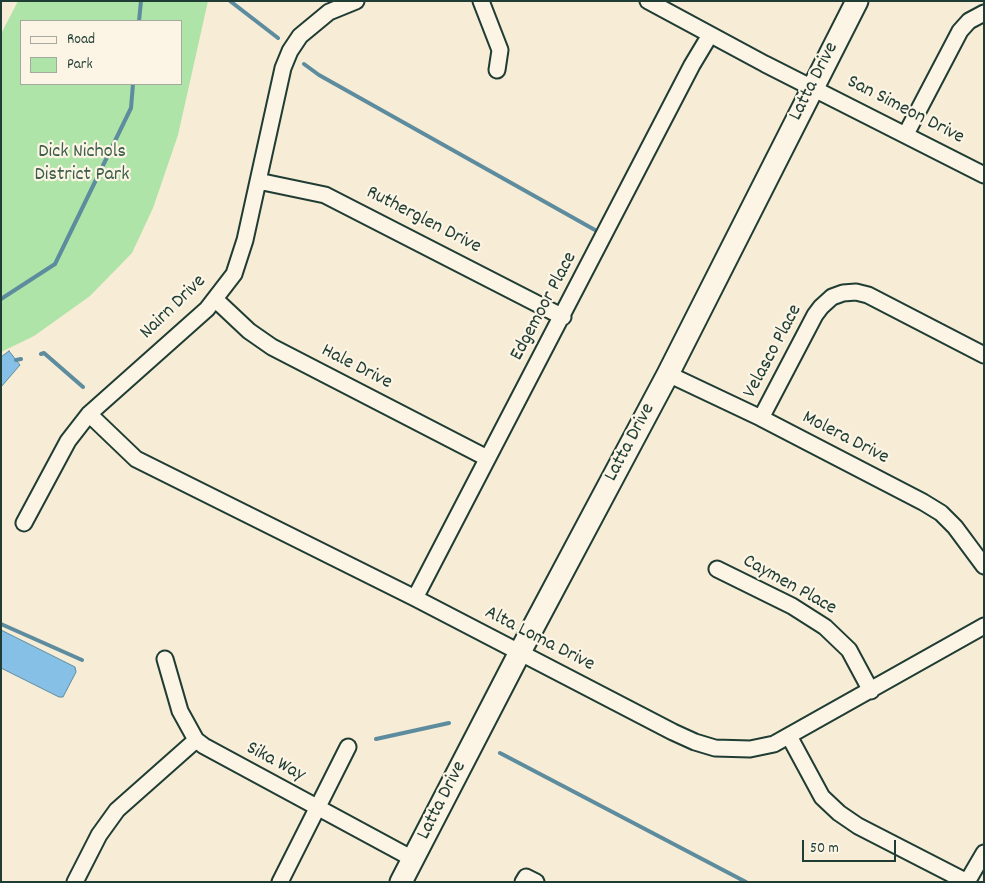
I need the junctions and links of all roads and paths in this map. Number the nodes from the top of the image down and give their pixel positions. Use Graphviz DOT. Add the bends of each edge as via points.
graph roads {
  1 [pos="356,1"];
  2 [pos="481,1"];
  3 [pos="648,1"];
  4 [pos="857,1"];
  5 [pos="984,14"];
  6 [pos="710,35"];
  7 [pos="496,70"];
  8 [pos="812,86"];
  9 [pos="906,134"];
  10 [pos="984,175"];
  11 [pos="258,181"];
  12 [pos="216,300"];
  13 [pos="562,317"];
  14 [pos="984,355"];
  15 [pos="668,374"];
  16 [pos="89,414"];
  17 [pos="761,418"];
  18 [pos="487,458"];
  19 [pos="24,524"];
  20 [pos="984,566"];
  21 [pos="717,569"];
  22 [pos="415,598"];
  23 [pos="984,626"];
  24 [pos="520,652"];
  25 [pos="165,659"];
  26 [pos="871,691"];
  27 [pos="789,736"];
  28 [pos="196,740"];
  29 [pos="348,746"];
  30 [pos="318,809"];
  31 [pos="984,853"];
  32 [pos="413,858"];
  33 [pos="75,882"];
  34 [pos="280,882"];
  35 [pos="401,882"];
  36 [pos="967,882"];
  1 -- 11 [label="street, Nairn Drive" via="329,12 300,36 290,51 283,68"];
  2 -- 7 [label="street" via="500,50"];
  3 -- 6 [label="street, San Simeon Drive"];
  4 -- 8 [label="street, Latta Drive"];
  5 -- 9 [label="street" via="969,21 960,32"];
  6 -- 8 [label="street, San Simeon Drive"];
  6 -- 13 [label="street, Edgemoor Place"];
  8 -- 9 [label="street, San Simeon Drive"];
  8 -- 15 [label="street, Latta Drive"];
  9 -- 10 [label="street, San Simeon Drive"];
  11 -- 12 [label="street, Nairn Drive" via="240,260"];
  11 -- 13 [label="street, Rutherglen Drive" via="326,195"];
  12 -- 16 [label="street, Nairn Drive"];
  12 -- 18 [label="street, Hale Drive" via="249,331 272,346"];
  13 -- 18 [label="street, Edgemoor Place"];
  14 -- 17 [label="street, Velasco Place" via="868,295 844,293 832,297 820,307"];
  15 -- 17 [label="street, Molera Drive"];
  15 -- 24 [label="street, Latta Drive"];
  16 -- 19 [label="street, Nairn Drive" via="68,441"];
  16 -- 22 [label="street, Alta Loma Drive" via="136,458"];
  17 -- 20 [label="street, Molera Drive" via="941,513"];
  18 -- 22 [label="street, Edgemoor Place"];
  21 -- 26 [label="street, Caymen Place" via="792,606 824,627 849,650"];
  22 -- 24 [label="street, Alta Loma Drive"];
  23 -- 26 [label="street, Alta Loma Drive"];
  24 -- 27 [label="street, Alta Loma Drive" via="695,742 733,750 750,749 774,744"];
  24 -- 32 [label="street, Latta Drive"];
  25 -- 28 [label="street, Sika Way" via="174,697"];
  26 -- 27 [label="street, Alta Loma Drive"];
  27 -- 36 [label="street" via="822,798 839,813"];
  28 -- 30 [label="street, Sika Way" via="210,751"];
  28 -- 33 [label="street" via="117,810 99,835"];
  29 -- 30 [label="street"];
  30 -- 32 [label="street, Sika Way"];
  30 -- 34 [label="street"];
  31 -- 36 [label="street"];
  32 -- 35 [label="street, Latta Drive"];
}
